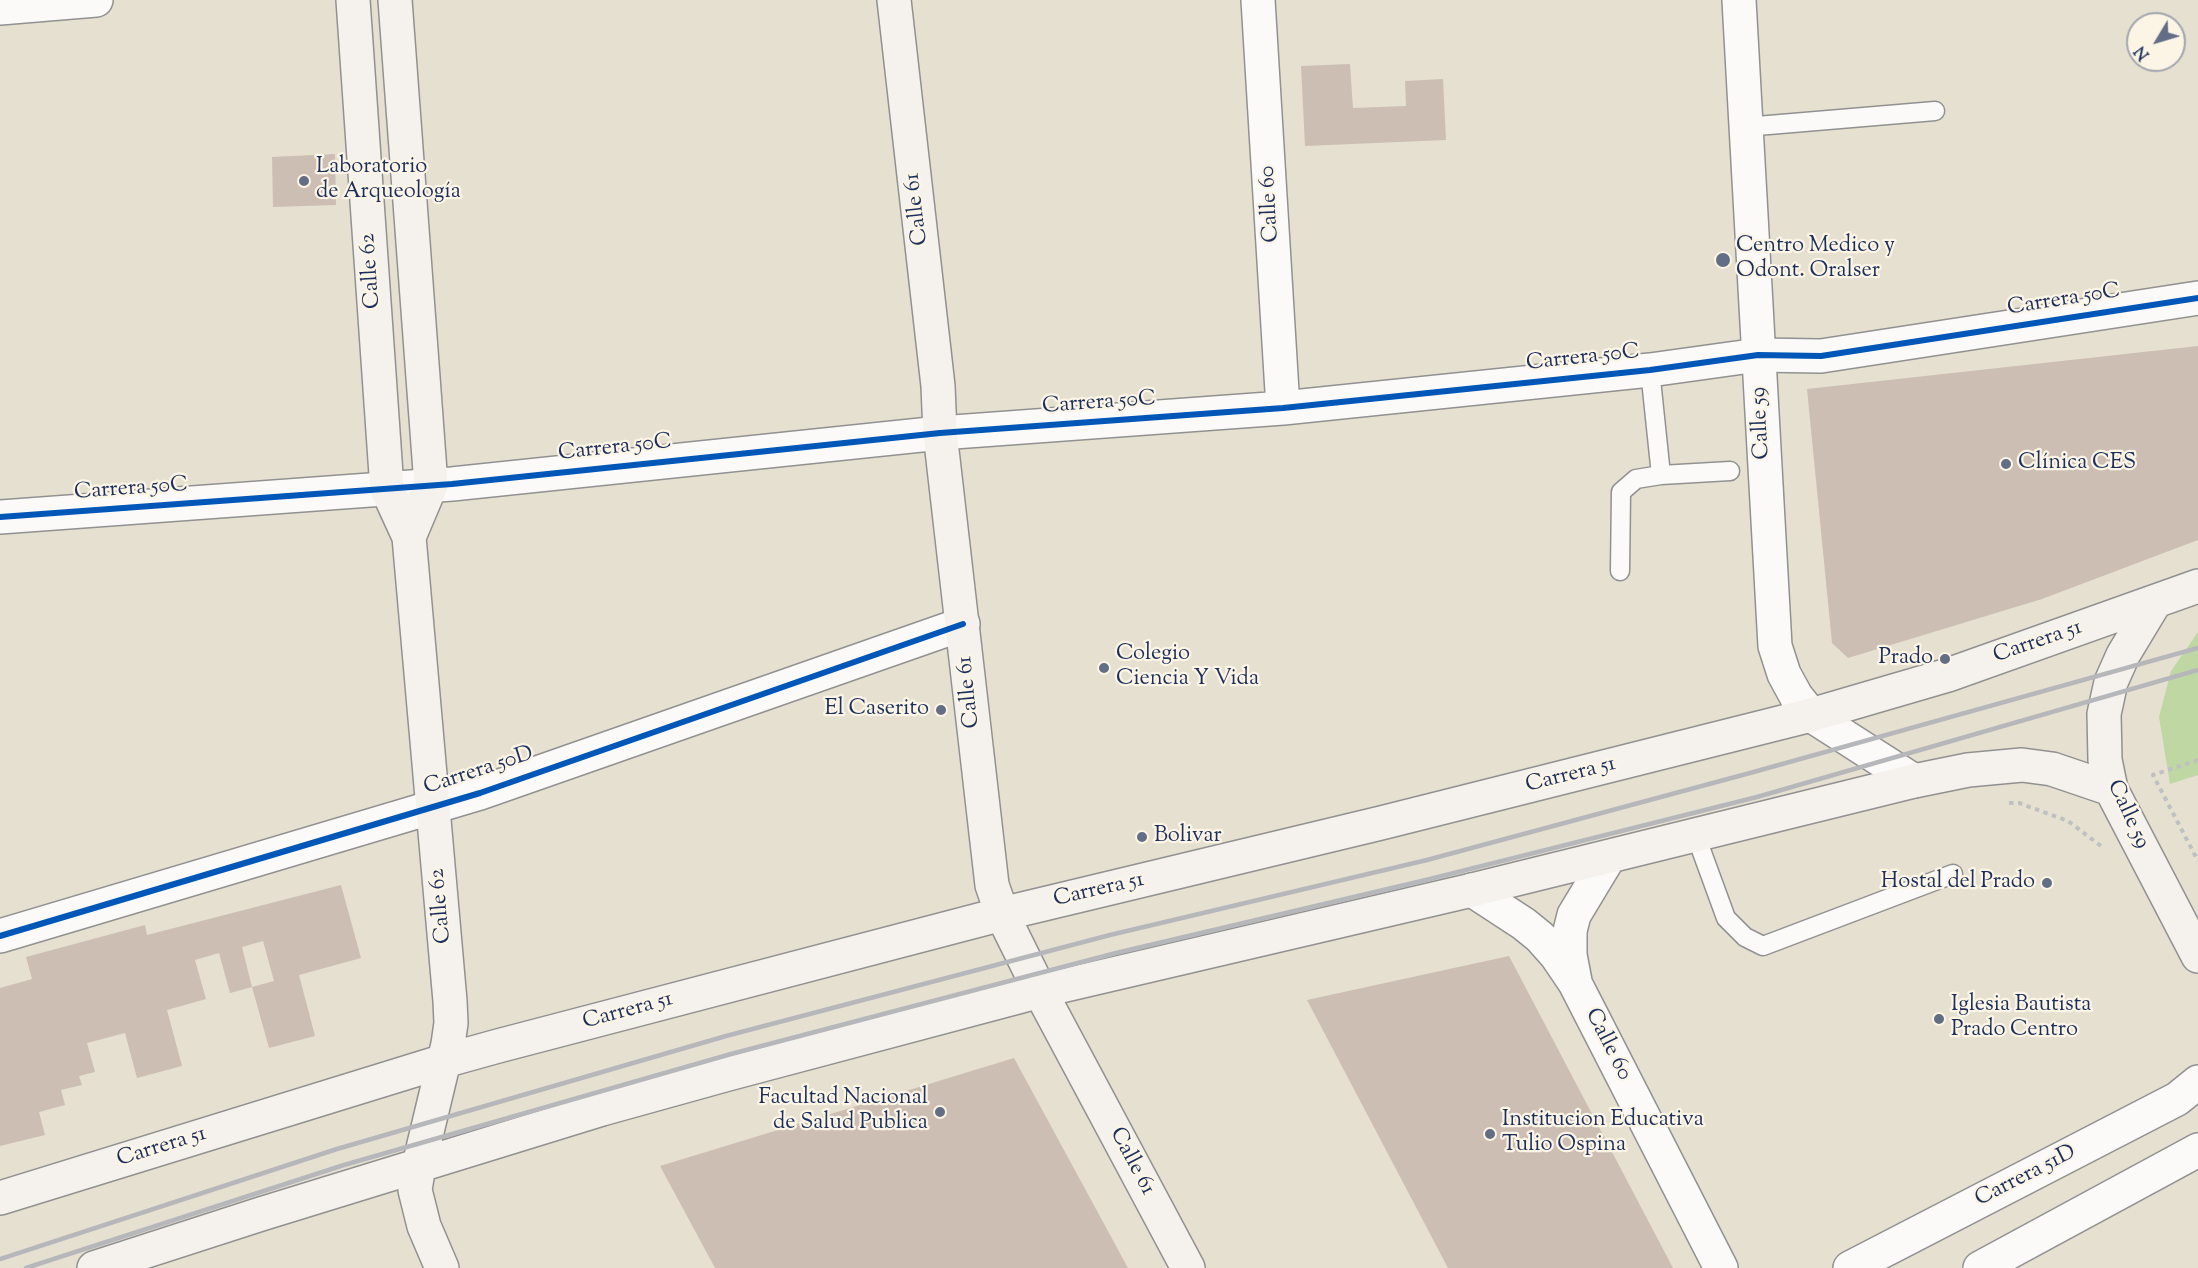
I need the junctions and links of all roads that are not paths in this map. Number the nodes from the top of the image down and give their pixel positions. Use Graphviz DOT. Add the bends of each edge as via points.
graph roads {
  1 [pos="96,0"];
  2 [pos="353,0"];
  3 [pos="396,0"];
  4 [pos="894,0"];
  5 [pos="1258,0"];
  6 [pos="1739,0"];
  7 [pos="0,8"];
  8 [pos="1935,111"];
  9 [pos="1745,127"];
  10 [pos="2198,298"];
  11 [pos="1758,355"];
  12 [pos="1650,370"];
  13 [pos="1283,408"];
  14 [pos="940,434"];
  15 [pos="1730,471"];
  16 [pos="1661,475"];
  17 [pos="431,485"];
  18 [pos="387,489"];
  19 [pos="0,517"];
  20 [pos="409,537"];
  21 [pos="1620,571"];
  22 [pos="2198,586"];
  23 [pos="2155,602"];
  24 [pos="963,624"];
  25 [pos="1811,715"];
  26 [pos="1914,781"];
  27 [pos="2111,789"];
  28 [pos="433,807"];
  29 [pos="1696,836"];
  30 [pos="1609,857"];
  31 [pos="1953,874"];
  32 [pos="1472,890"];
  33 [pos="1002,914"];
  34 [pos="0,936"];
  35 [pos="2198,956"];
  36 [pos="1575,983"];
  37 [pos="1040,991"];
  38 [pos="444,1060"];
  39 [pos="2198,1082"];
  40 [pos="2198,1150"];
  41 [pos="419,1165"];
  42 [pos="0,1198"];
  43 [pos="94,1268"];
  44 [pos="442,1268"];
  45 [pos="1188,1268"];
  46 [pos="1721,1268"];
  47 [pos="1850,1268"];
  48 [pos="1980,1268"];
  1 -- 7 [label="street"];
  2 -- 18 [label="main road, Calle 62"];
  3 -- 17 [label="main road, Calle 62"];
  4 -- 14 [label="main road, Calle 61" via="938,386"];
  5 -- 13 [label="street, Calle 60"];
  6 -- 9 [label="street, Calle 59"];
  8 -- 9 [label="lane"];
  9 -- 11 [label="street, Calle 59"];
  10 -- 11 [label="street, Carrera 50C" via="1821,356"];
  11 -- 12 [label="street, Carrera 50C"];
  11 -- 25 [label="street, Calle 59" via="1775,646 1784,674"];
  12 -- 13 [label="street, Carrera 50C"];
  12 -- 16 [label="lane"];
  13 -- 14 [label="street, Carrera 50C"];
  14 -- 17 [label="street, Carrera 50C"];
  14 -- 24 [label="main road, Calle 61"];
  15 -- 16 [label="lane"];
  16 -- 21 [label="lane" via="1636,479 1621,492"];
  17 -- 18 [label="street, Carrera 50C"];
  17 -- 20 [label="main road, Calle 62"];
  18 -- 19 [label="street, Carrera 50C"];
  18 -- 20 [label="main road, Calle 62"];
  20 -- 28 [label="main road, Calle 62"];
  22 -- 23 [label="main road, Carrera 51"];
  23 -- 25 [label="main road, Carrera 51" via="1948,675"];
  23 -- 27 [label="main road, Calle 59" via="2111,682 2103,738"];
  24 -- 28 [label="street, Carrera 50D"];
  24 -- 33 [label="main road, Calle 61" via="990,871"];
  25 -- 26 [label="street, Calle 59"];
  25 -- 33 [label="main road, Carrera 51"];
  26 -- 27 [label="main road" via="2022,765 2052,769"];
  26 -- 29 [label="main road"];
  27 -- 35 [label="main road, Calle 59"];
  28 -- 34 [label="street, Carrera 50D"];
  28 -- 38 [label="main road, Calle 62" via="451,1023"];
  29 -- 30 [label="main road"];
  29 -- 31 [label="lane" via="1726,918 1745,937 1763,946"];
  30 -- 32 [label="main road"];
  30 -- 36 [label="street, Calle 60" via="1574,915 1570,955"];
  32 -- 36 [label="street, Calle 60" via="1540,938"];
  32 -- 37 [label="main road"];
  33 -- 37 [label="main road, Calle 61"];
  33 -- 38 [label="main road, Carrera 51"];
  36 -- 46 [label="street, Calle 60"];
  37 -- 41 [label="main road" via="602,1109"];
  37 -- 45 [label="main road, Calle 61"];
  38 -- 41 [label="main road, Calle 62"];
  38 -- 42 [label="main road, Carrera 51"];
  39 -- 47 [label="street, Carrera 51D" via="2177,1099"];
  40 -- 48 [label="street"];
  41 -- 43 [label="main road"];
  41 -- 44 [label="main road, Calle 62" via="415,1190 424,1226"];
}
